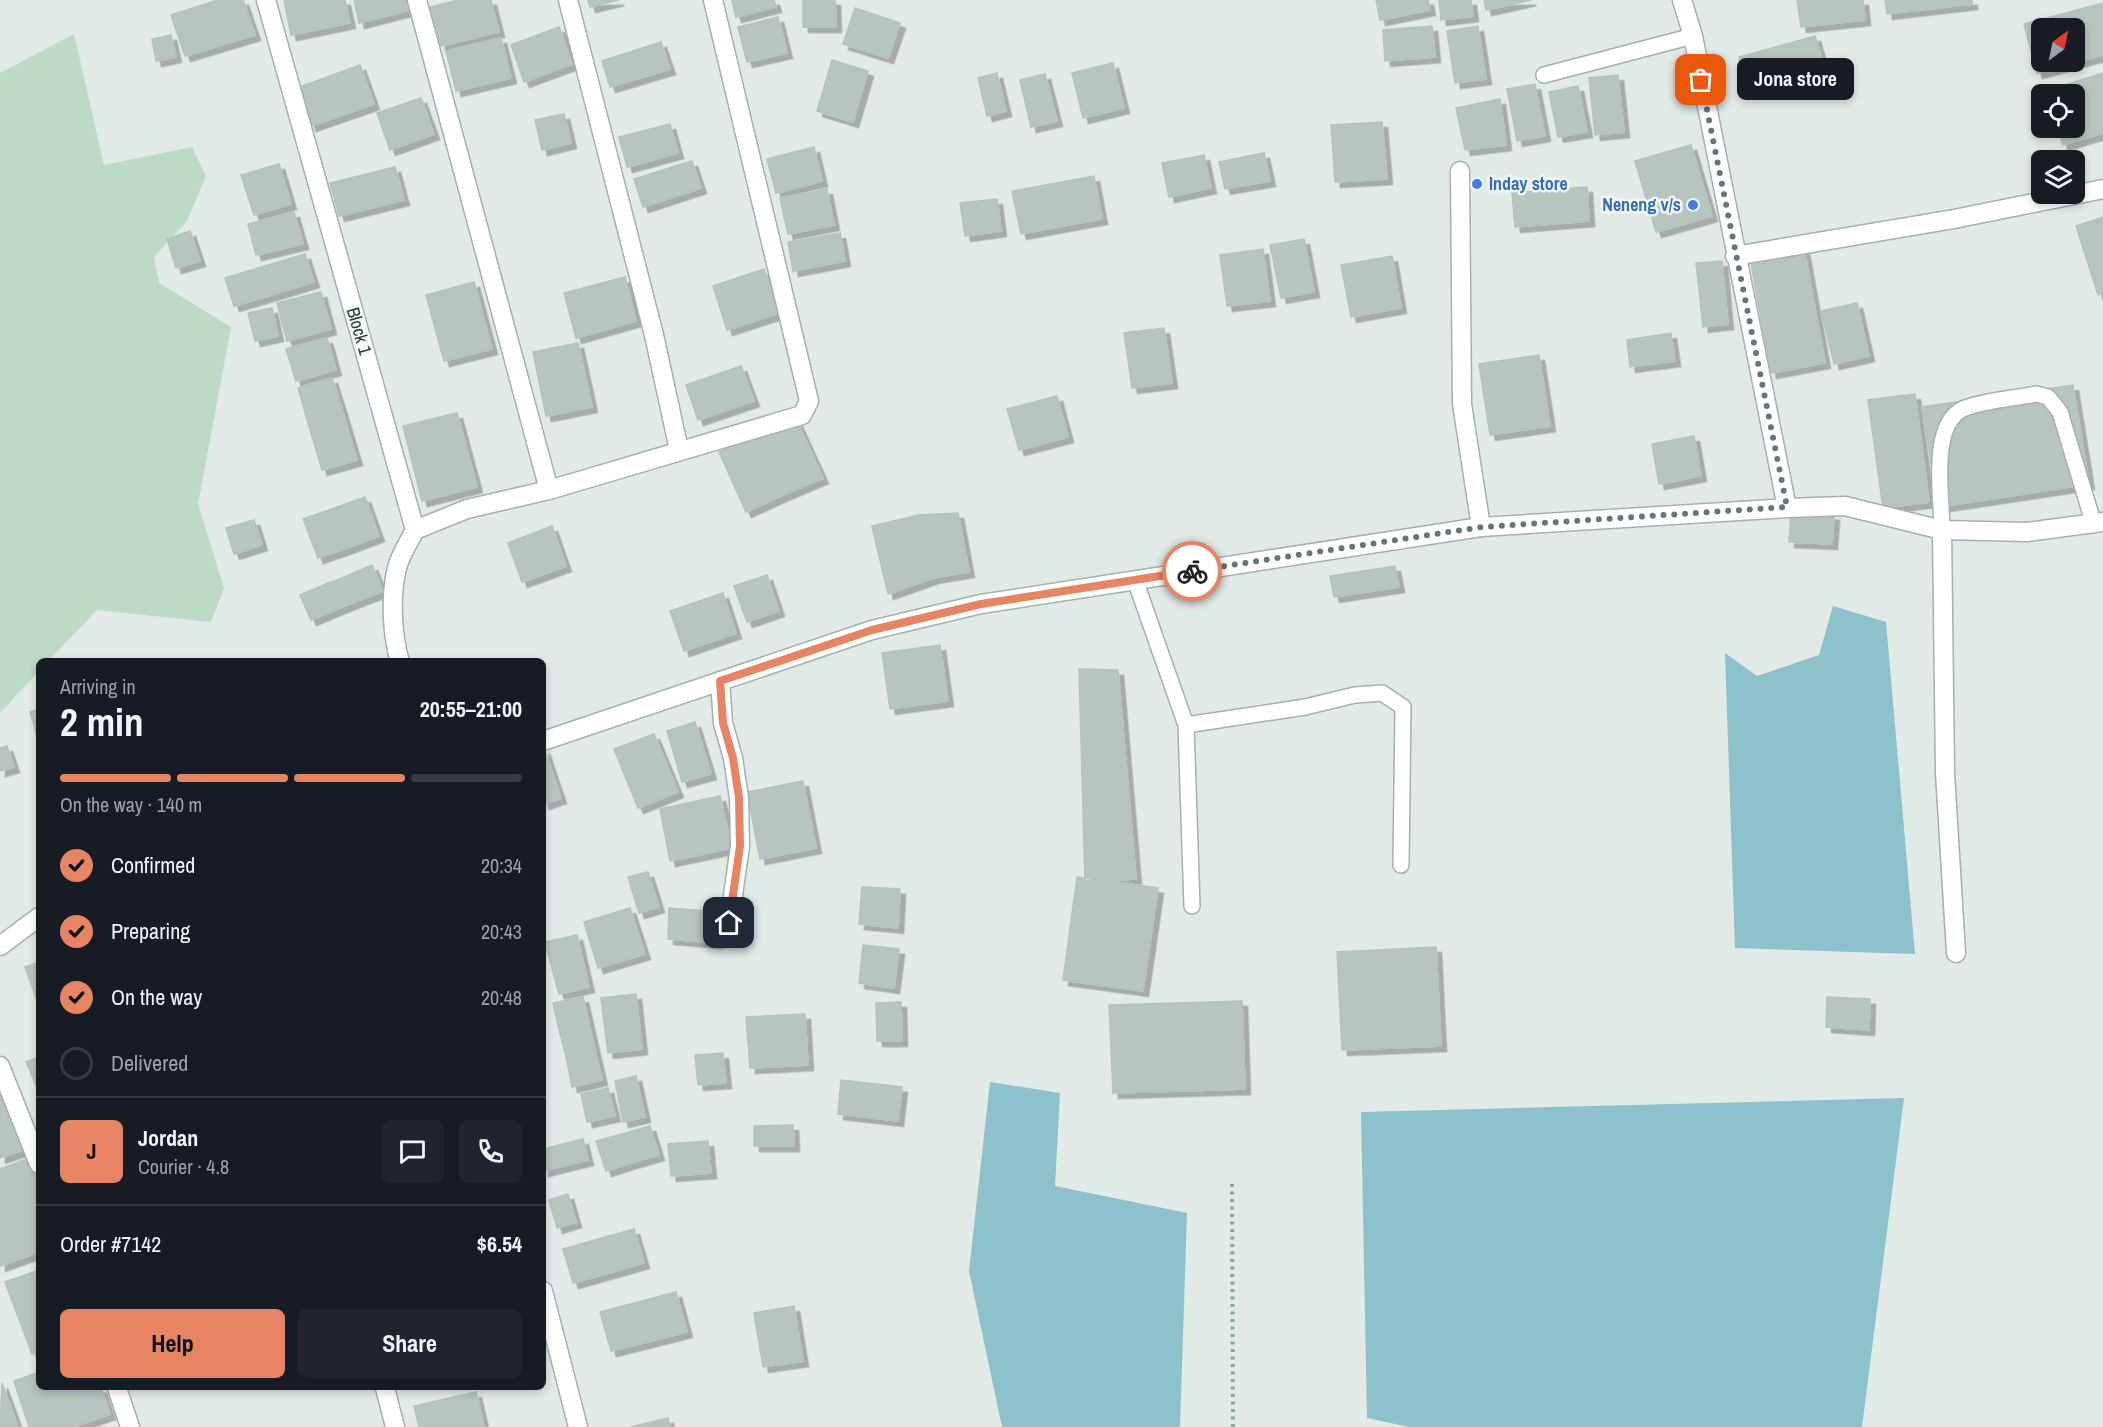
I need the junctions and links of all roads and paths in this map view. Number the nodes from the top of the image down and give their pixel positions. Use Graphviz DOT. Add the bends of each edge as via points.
graph roads {
  1 [pos="266,0"];
  2 [pos="417,0"];
  3 [pos="568,0"];
  4 [pos="713,0"];
  5 [pos="1682,0"];
  6 [pos="1693,36"];
  7 [pos="1544,75"];
  8 [pos="1460,171"];
  9 [pos="2103,189"];
  10 [pos="1735,256"];
  11 [pos="679,450"];
  12 [pos="549,490"];
  13 [pos="1787,507"];
  14 [pos="2098,524"];
  15 [pos="1482,527"];
  16 [pos="415,530"];
  17 [pos="1942,530"];
  18 [pos="1136,580"];
  19 [pos="399,658"];
  20 [pos="720,681"];
  21 [pos="1186,724"];
  22 [pos="546,740"];
  23 [pos="1401,865"];
  24 [pos="1192,906"];
  25 [pos="36,918"];
  26 [pos="729,923"];
  27 [pos="0,946"];
  28 [pos="1956,953"];
  29 [pos="0,1066"];
  30 [pos="36,1156"];
  31 [pos="1232,1184"];
  32 [pos="546,1303"];
  33 [pos="118,1390"];
  34 [pos="386,1390"];
  35 [pos="130,1427"];
  36 [pos="396,1427"];
  37 [pos="578,1427"];
  38 [pos="1233,1427"];
  1 -- 16 [label="street, Block 1"];
  2 -- 12 [label="street"];
  3 -- 11 [label="street" via="654,334"];
  4 -- 11 [label="street" via="809,400 802,415"];
  5 -- 6 [label="street"];
  6 -- 7 [label="lane"];
  6 -- 10 [label="street"];
  8 -- 15 [label="street" via="1462,404"];
  9 -- 10 [label="street"];
  10 -- 13 [label="street"];
  11 -- 12 [label="street"];
  12 -- 16 [label="street" via="467,509"];
  13 -- 15 [label="street"];
  13 -- 17 [label="street" via="1845,506"];
  14 -- 17 [label="street" via="2027,532"];
  14 -- 17 [label="lane" via="2060,412 2048,397 2036,394 1963,409 1949,421 1940,439"];
  15 -- 18 [label="street"];
  16 -- 19 [label="street" via="397,567 395,646"];
  17 -- 28 [label="street" via="1945,773"];
  18 -- 20 [label="street" via="981,604 872,630"];
  18 -- 21 [label="lane"];
  20 -- 22 [label="street"];
  20 -- 26 [label="street" via="723,723 739,798 740,846"];
  21 -- 23 [label="lane" via="1305,707 1355,695 1382,693 1404,707"];
  21 -- 24 [label="lane"];
  25 -- 27 [label="street"];
  29 -- 30 [label="street"];
  31 -- 38 [label="path"];
  32 -- 37 [label="street"];
  33 -- 35 [label="street"];
  34 -- 36 [label="street"];
}
